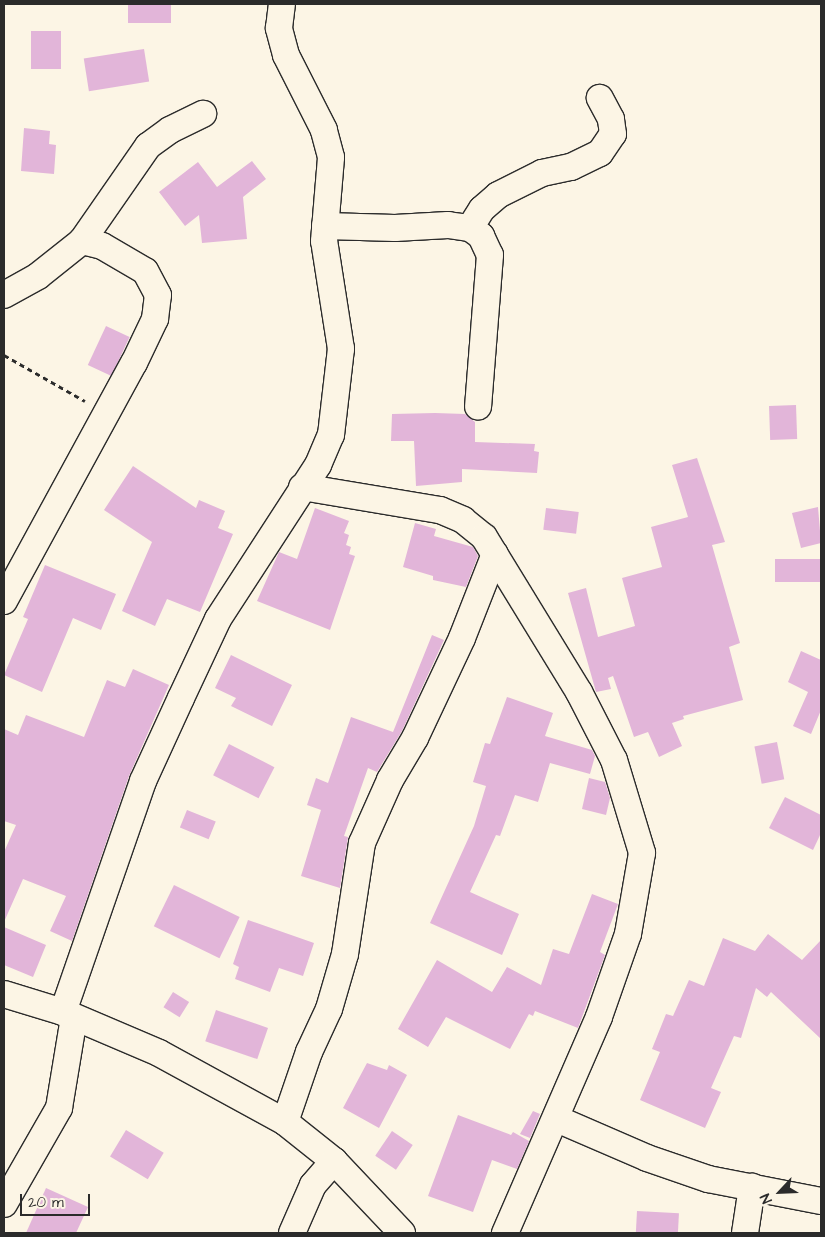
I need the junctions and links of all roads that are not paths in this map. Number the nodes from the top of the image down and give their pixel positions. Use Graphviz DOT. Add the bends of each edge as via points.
graph roads {
  1 [pos="282,4"];
  2 [pos="600,98"];
  3 [pos="203,114"];
  4 [pos="325,226"];
  5 [pos="470,228"];
  6 [pos="82,241"];
  7 [pos="4,295"];
  8 [pos="478,407"];
  9 [pos="302,487"];
  10 [pos="495,554"];
  11 [pos="4,601"];
  12 [pos="4,994"];
  13 [pos="68,1015"];
  14 [pos="557,1119"];
  15 [pos="285,1122"];
  16 [pos="334,1161"];
  17 [pos="752,1187"];
  18 [pos="821,1201"];
  19 [pos="4,1204"];
  20 [pos="292,1233"];
  21 [pos="402,1233"];
  22 [pos="506,1233"];
  23 [pos="745,1233"];
  1 -- 4 [label="street" via="279,28 286,55 324,130 331,157"];
  2 -- 5 [label="street" via="611,119 612,134 600,153 570,166 542,173 498,195 482,209"];
  3 -- 6 [label="street" via="170,130 148,146"];
  4 -- 5 [label="street" via="395,228 448,225"];
  4 -- 9 [label="street" via="324,241 341,349 338,400 331,436 318,465"];
  5 -- 8 [label="street" via="481,236 490,255"];
  6 -- 7 [label="street" via="38,276"];
  6 -- 11 [label="street" via="102,246 145,271 158,296 155,320"];
  9 -- 10 [label="street" via="440,510 463,520 477,531"];
  9 -- 13 [label="street" via="218,619 140,790"];
  10 -- 14 [label="street" via="579,692 614,760 642,853 628,934 599,1017"];
  10 -- 15 [label="street" via="462,638 362,843 345,954"];
  12 -- 13 [label="street"];
  13 -- 15 [label="street" via="159,1053"];
  13 -- 19 [label="street" via="59,1108"];
  14 -- 17 [label="street" via="647,1158 708,1179"];
  14 -- 22 [label="street"];
  15 -- 16 [label="street"];
  16 -- 20 [label="street" via="313,1185"];
  16 -- 21 [label="street"];
  17 -- 18 [label="street"];
  17 -- 23 [label="street"];
}
